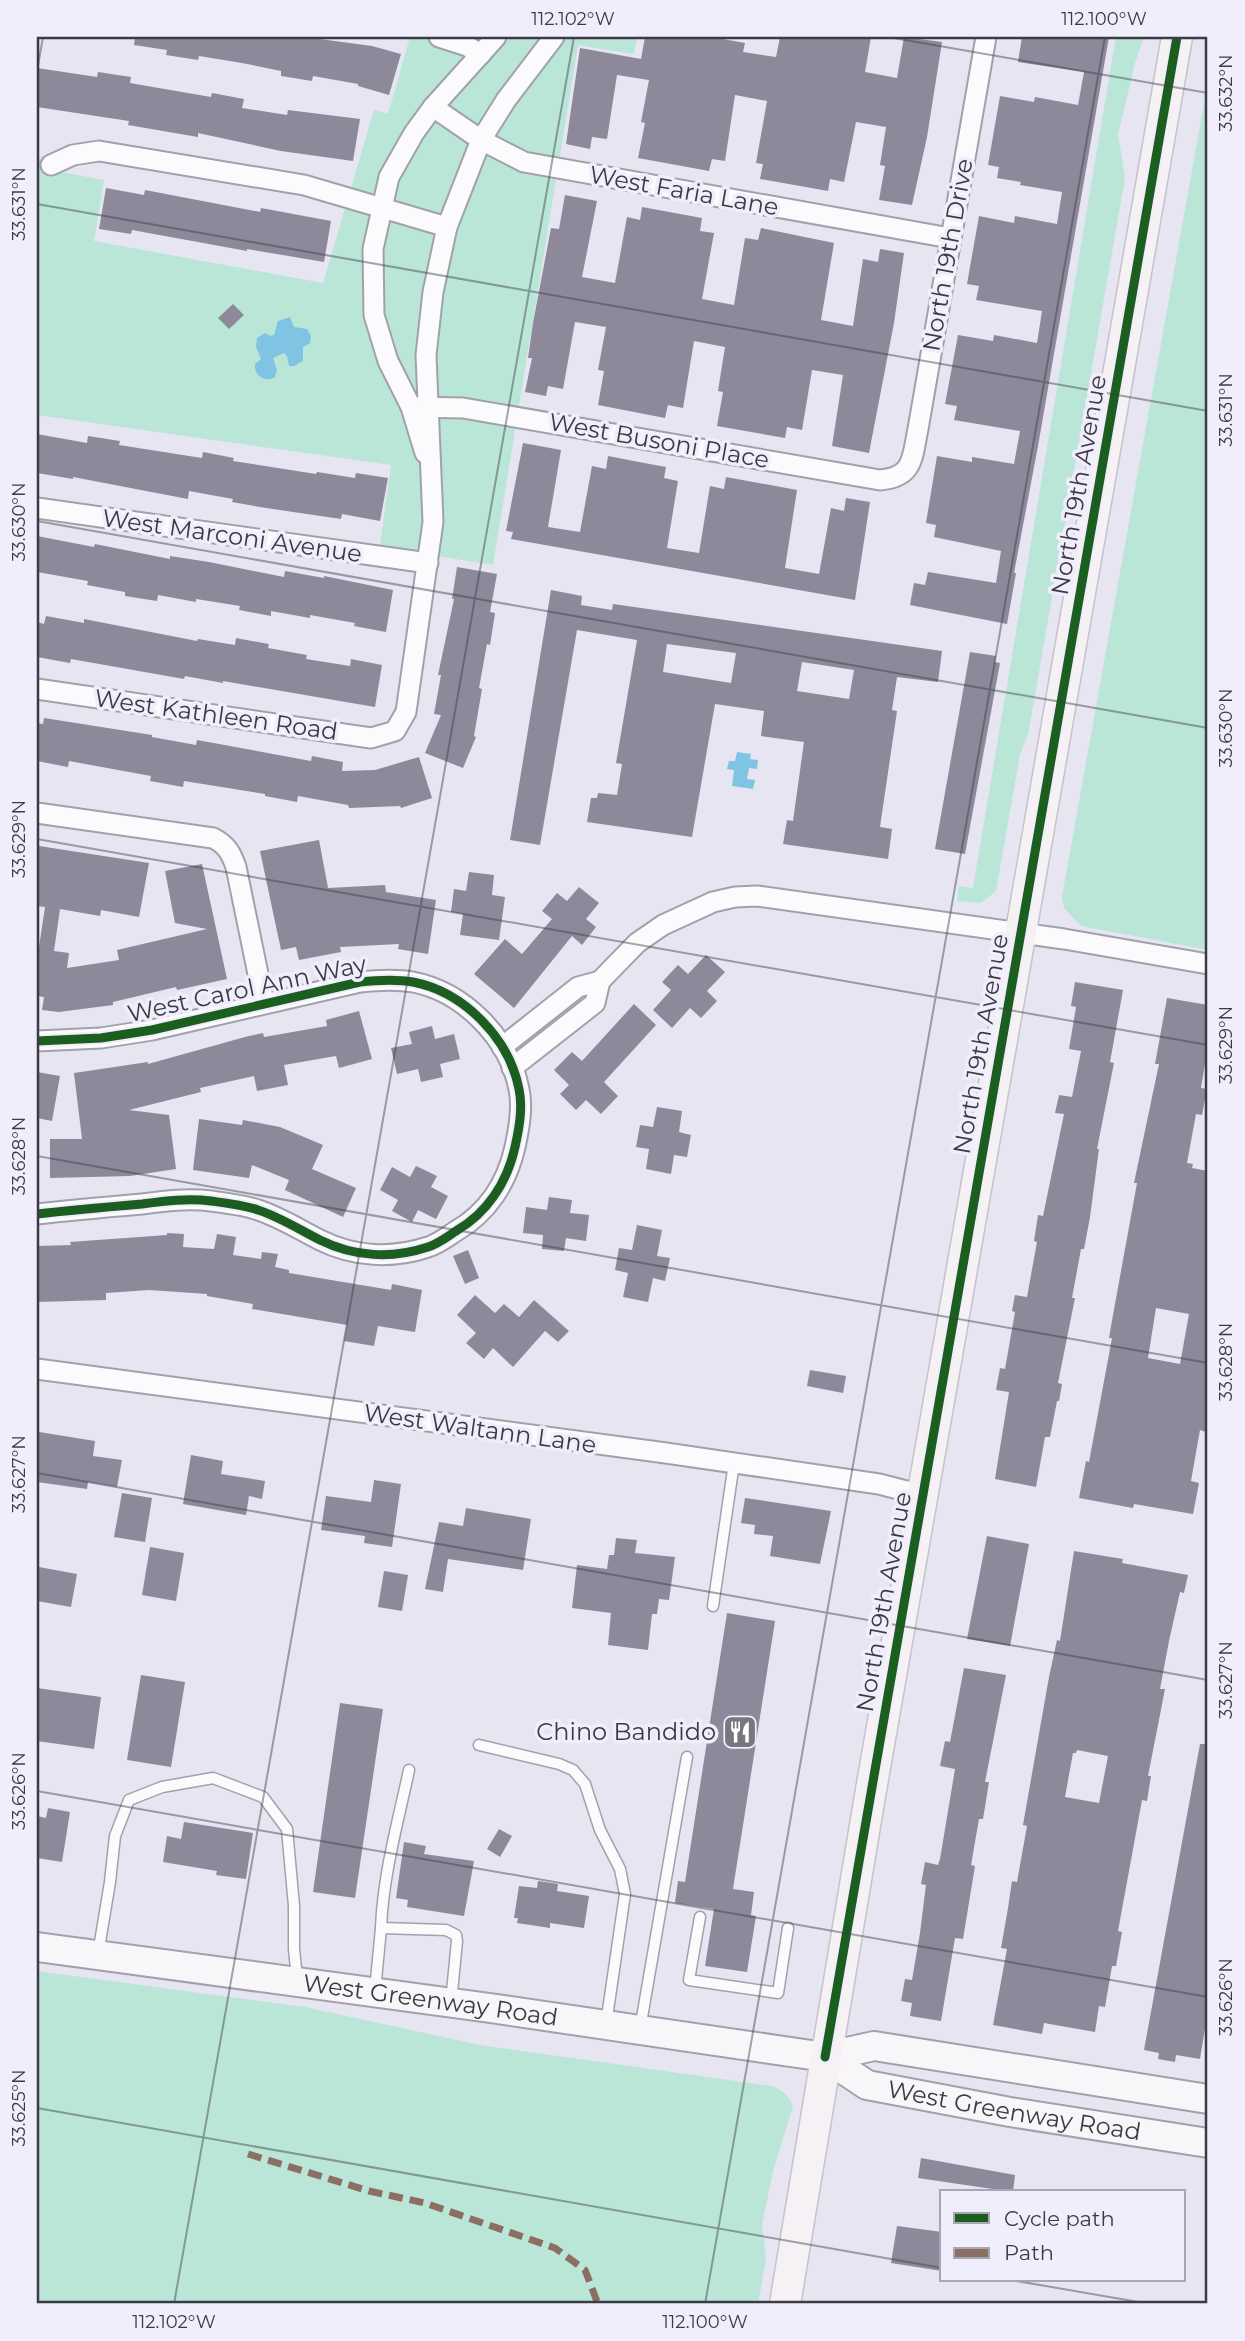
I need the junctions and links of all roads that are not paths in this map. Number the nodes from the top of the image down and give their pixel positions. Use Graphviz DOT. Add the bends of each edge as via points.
graph roads {
  1 [pos="439,37"];
  2 [pos="496,37"];
  3 [pos="554,37"];
  4 [pos="986,37"];
  5 [pos="1177,37"];
  6 [pos="481,54"];
  7 [pos="433,107"];
  8 [pos="481,140"];
  9 [pos="51,165"];
  10 [pos="381,208"];
  11 [pos="447,227"];
  12 [pos="950,238"];
  13 [pos="420,406"];
  14 [pos="905,472"];
  15 [pos="37,508"];
  16 [pos="428,563"];
  17 [pos="37,689"];
  18 [pos="37,813"];
  19 [pos="1020,934"];
  20 [pos="1208,964"];
  21 [pos="600,981"];
  22 [pos="264,1003"];
  23 [pos="37,1041"];
  24 [pos="502,1047"];
  25 [pos="512,1068"];
  26 [pos="37,1214"];
  27 [pos="37,1369"];
  28 [pos="734,1463"];
  29 [pos="922,1494"];
  30 [pos="713,1606"];
  31 [pos="479,1745"];
  32 [pos="687,1757"];
  33 [pos="409,1770"];
  34 [pos="700,1917"];
  35 [pos="381,1928"];
  36 [pos="788,1928"];
  37 [pos="37,1947"];
  38 [pos="98,1955"];
  39 [pos="298,1982"];
  40 [pos="375,1992"];
  41 [pos="451,2003"];
  42 [pos="606,2025"];
  43 [pos="640,2030"];
  44 [pos="825,2057"];
  45 [pos="1208,2099"];
  46 [pos="1208,2143"];
  47 [pos="786,2304"];
  1 -- 6 [label="street"];
  2 -- 6 [label="street"];
  3 -- 8 [label="street"];
  4 -- 12 [label="street, North 19th Drive"];
  5 -- 19 [label="main road, North 19th Avenue"];
  6 -- 7 [label="street"];
  7 -- 8 [label="street, West Faria Lane"];
  7 -- 10 [label="street" via="389,177"];
  8 -- 11 [label="street"];
  8 -- 12 [label="street, West Faria Lane" via="524,162 545,167"];
  9 -- 10 [label="street" via="99,151 304,185"];
  10 -- 11 [label="street"];
  10 -- 13 [label="street" via="373,249 374,315 388,360"];
  11 -- 13 [label="street" via="433,292"];
  12 -- 14 [label="street, North 19th Drive" via="912,459"];
  13 -- 14 [label="street, West Busoni Place" via="463,408 880,480"];
  13 -- 16 [label="street" via="433,480"];
  15 -- 16 [label="street, West Marconi Avenue"];
  16 -- 17 [label="street, West Kathleen Road" via="406,712 395,731 371,738"];
  18 -- 22 [label="street" via="213,838 224,844 236,867"];
  19 -- 20 [label="street"];
  19 -- 21 [label="street" via="735,897 663,925 637,943"];
  19 -- 29 [label="main road, North 19th Avenue"];
  21 -- 24 [label="street" via="578,987"];
  21 -- 25 [label="street" via="595,1003"];
  22 -- 23 [label="street, West Carol Ann Way" via="127,1034"];
  22 -- 24 [label="street, West Carol Ann Way" via="360,982 413,982 464,1004"];
  24 -- 25 [label="street, West Carol Ann Way"];
  25 -- 26 [label="street, West Carol Ann Way" via="520,1110 508,1172 490,1203 470,1223 431,1246 397,1255 356,1252 321,1241 258,1210 209,1201"];
  27 -- 28 [label="street, West Waltann Lane"];
  28 -- 29 [label="street, West Waltann Lane"];
  28 -- 30 [label="lane"];
  29 -- 44 [label="main road, North 19th Avenue"];
  31 -- 42 [label="lane" via="559,1764 573,1770 585,1784 600,1830 620,1869 625,1894"];
  32 -- 43 [label="lane"];
  33 -- 35 [label="lane"];
  34 -- 36 [label="lane" via="689,1980 778,1993"];
  35 -- 40 [label="lane"];
  35 -- 41 [label="lane" via="446,1930 456,1935"];
  37 -- 38 [label="main road, West Greenway Road"];
  38 -- 39 [label="main road, West Greenway Road"];
  38 -- 39 [label="lane" via="114,1836 129,1800 162,1787 213,1778 263,1797 287,1829"];
  39 -- 40 [label="main road, West Greenway Road"];
  40 -- 41 [label="main road, West Greenway Road"];
  41 -- 42 [label="main road, West Greenway Road"];
  42 -- 43 [label="main road, West Greenway Road"];
  43 -- 44 [label="main road, West Greenway Road"];
  44 -- 45 [label="main road, West Greenway Road" via="874,2046"];
  44 -- 46 [label="main road, West Greenway Road" via="867,2085"];
  44 -- 47 [label="main road, North 19th Avenue"];
}
